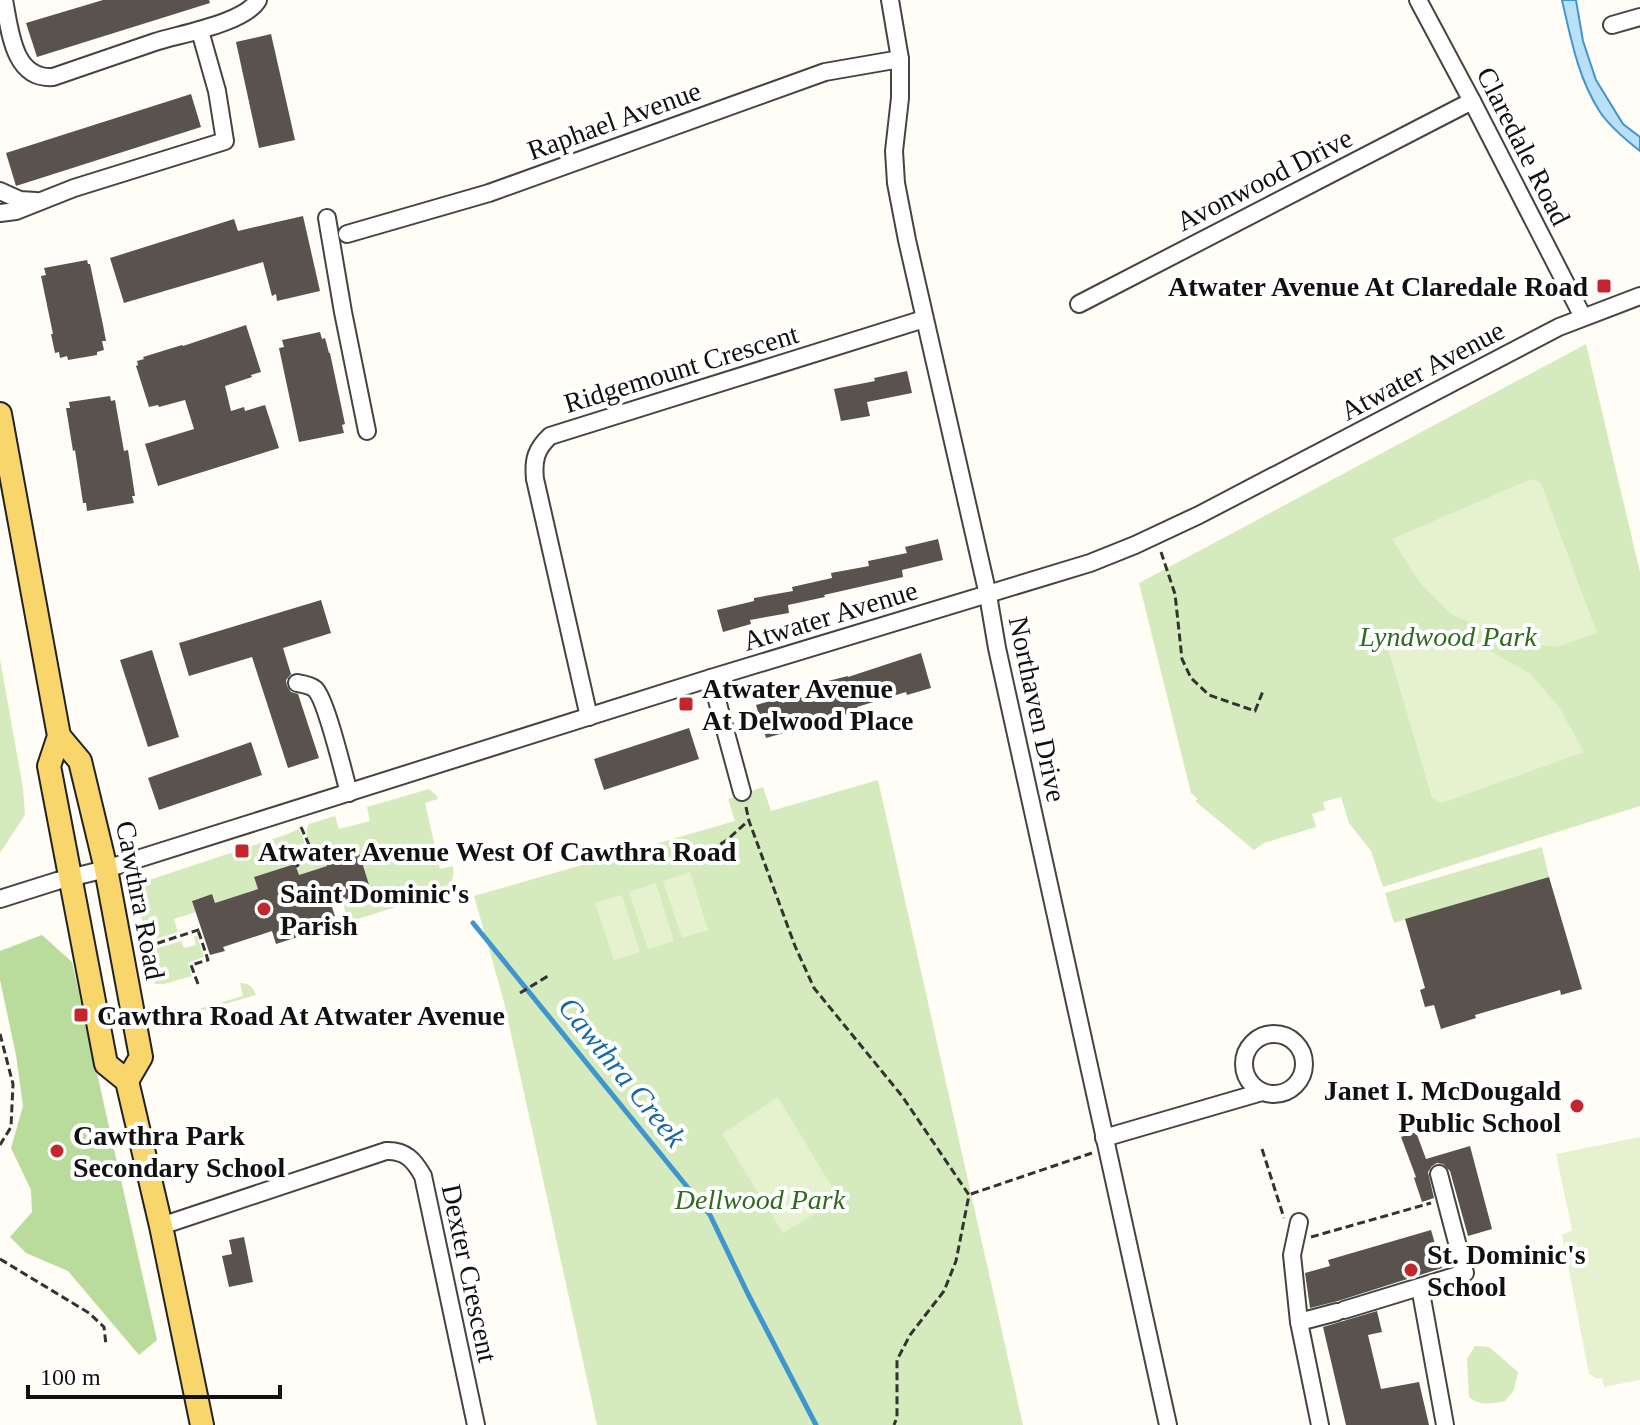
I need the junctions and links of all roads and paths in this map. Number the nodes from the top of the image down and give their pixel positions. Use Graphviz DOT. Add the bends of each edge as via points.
graph roads {
  1 [pos="4,0"];
  2 [pos="258,0"];
  3 [pos="890,0"];
  4 [pos="1418,0"];
  5 [pos="1640,17"];
  6 [pos="1612,25"];
  7 [pos="200,31"];
  8 [pos="900,59"];
  9 [pos="1472,101"];
  10 [pos="0,191"];
  11 [pos="42,201"];
  12 [pos="0,213"];
  13 [pos="327,218"];
  14 [pos="347,234"];
  15 [pos="1640,296"];
  16 [pos="1079,304"];
  17 [pos="1583,317"];
  18 [pos="924,319"];
  19 [pos="0,414"];
  20 [pos="367,431"];
  21 [pos="1155,536"];
  22 [pos="988,595"];
  23 [pos="711,678"];
  24 [pos="297,683"];
  25 [pos="1263,691"];
  26 [pos="1218,698"];
  27 [pos="1215,704"];
  28 [pos="589,717"];
  29 [pos="59,736"];
  30 [pos="742,792"];
  31 [pos="349,793"];
  32 [pos="749,821"];
  33 [pos="301,827"];
  34 [pos="310,847"];
  35 [pos="327,852"];
  36 [pos="700,857"];
  37 [pos="296,867"];
  38 [pos="106,869"];
  39 [pos="71,877"];
  40 [pos="0,899"];
  41 [pos="146,947"];
  42 [pos="548,976"];
  43 [pos="198,984"];
  44 [pos="520,993"];
  45 [pos="0,1034"];
  46 [pos="1244,1057"];
  47 [pos="127,1081"];
  48 [pos="1262,1092"];
  49 [pos="1233,1100"];
  50 [pos="1106,1143"];
  51 [pos="0,1145"];
  52 [pos="1262,1149"];
  53 [pos="1439,1174"];
  54 [pos="969,1195"];
  55 [pos="1446,1199"];
  56 [pos="161,1226"];
  57 [pos="1298,1227"];
  58 [pos="0,1259"];
  59 [pos="1420,1287"];
  60 [pos="1299,1322"];
  61 [pos="106,1345"];
  62 [pos="202,1425"];
  63 [pos="476,1425"];
  64 [pos="894,1425"];
  65 [pos="1168,1425"];
  66 [pos="1320,1425"];
  67 [pos="1445,1425"];
  1 -- 7 [label="street" via="21,61 44,78"];
  2 -- 7 [label="street" via="250,10"];
  3 -- 8 [label="street, Northaven Drive"];
  4 -- 9 [label="street, Claredale Road"];
  5 -- 6 [label="street"];
  7 -- 11 [label="street" via="225,141"];
  8 -- 14 [label="street, Raphael Avenue" via="814,75 489,193"];
  8 -- 18 [label="street, Northaven Drive" via="896,183"];
  9 -- 16 [label="street, Avonwood Drive"];
  9 -- 17 [label="street, Claredale Road"];
  10 -- 11 [label="street" via="20,200"];
  11 -- 12 [label="street"];
  13 -- 20 [label="street"];
  15 -- 17 [label="street, Atwater Avenue"];
  17 -- 21 [label="street, Atwater Avenue"];
  18 -- 22 [label="street, Northaven Drive"];
  18 -- 28 [label="street, Ridgemount Crescent" via="550,436 541,444 533,465 535,479"];
  19 -- 29 [label="main road, Cawthra Road"];
  21 -- 22 [label="street, Atwater Avenue"];
  21 -- 26 [label="path" via="1175,594 1182,659 1191,678"];
  22 -- 23 [label="street, Atwater Avenue"];
  22 -- 50 [label="street, Northaven Drive"];
  23 -- 28 [label="street, Atwater Avenue"];
  23 -- 30 [label="street"];
  24 -- 31 [label="street" via="318,692"];
  25 -- 26 [label="path" via="1255,711"];
  26 -- 27 [label="path"];
  28 -- 31 [label="street, Atwater Avenue"];
  29 -- 38 [label="main road, Cawthra Road" via="80,761"];
  29 -- 39 [label="main road, Cawthra Road" via="49,766"];
  30 -- 32 [label="path"];
  31 -- 38 [label="street, Atwater Avenue"];
  32 -- 36 [label="path"];
  32 -- 54 [label="path" via="814,988 902,1096"];
  33 -- 34 [label="path"];
  34 -- 35 [label="path"];
  34 -- 37 [label="path"];
  38 -- 39 [label="street, Atwater Avenue"];
  38 -- 47 [label="main road, Cawthra Road" via="141,1057"];
  39 -- 40 [label="street, Atwater Avenue"];
  39 -- 47 [label="main road, Cawthra Road" via="106,1064"];
  41 -- 43 [label="path" via="200,930 208,960 191,965"];
  42 -- 44 [label="path"];
  45 -- 51 [label="path" via="13,1084 11,1127"];
  46 -- 48 [label="street" via="1247,1078"];
  46 -- 48 [label="street" via="1248,1047 1269,1034 1290,1037 1299,1045 1305,1065 1297,1085 1278,1094"];
  46 -- 49 [label="street"];
  47 -- 56 [label="main road, Cawthra Road"];
  48 -- 49 [label="street"];
  49 -- 50 [label="street"];
  50 -- 54 [label="path"];
  50 -- 65 [label="street, Northaven Drive"];
  52 -- 57 [label="path" via="1286,1225"];
  53 -- 55 [label="street"];
  54 -- 64 [label="path" via="956,1261 944,1291 897,1360"];
  55 -- 57 [label="path" via="1309,1237"];
  55 -- 59 [label="street" via="1465,1273"];
  56 -- 62 [label="main road, Cawthra Road"];
  56 -- 63 [label="street, Dexter Crescent" via="386,1151 404,1153 423,1176"];
  57 -- 60 [label="street" via="1292,1255"];
  58 -- 61 [label="path" via="89,1313 104,1327"];
  59 -- 60 [label="street"];
  59 -- 67 [label="street"];
  60 -- 66 [label="street"];
}
